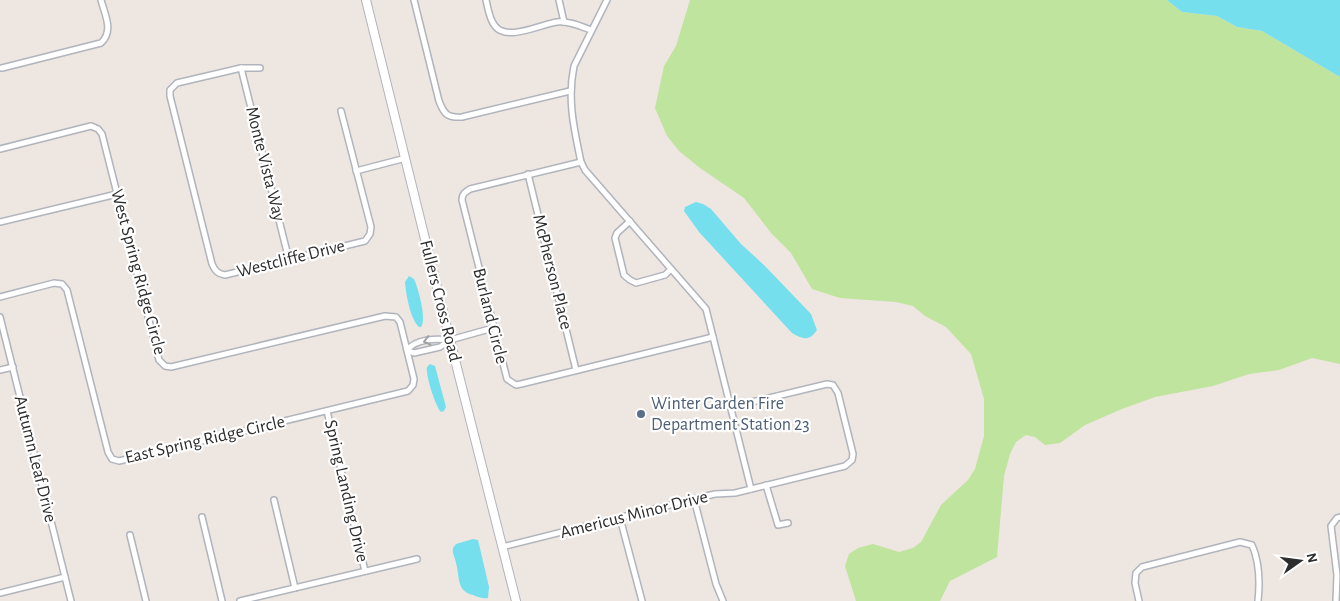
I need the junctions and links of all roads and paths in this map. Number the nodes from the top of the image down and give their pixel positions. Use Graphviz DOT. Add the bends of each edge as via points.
graph roads {
  1 [pos="101,0"];
  2 [pos="366,0"];
  3 [pos="414,0"];
  4 [pos="486,0"];
  5 [pos="559,0"];
  6 [pos="607,0"];
  7 [pos="564,22"];
  8 [pos="591,30"];
  9 [pos="2,68"];
  10 [pos="240,68"];
  11 [pos="260,68"];
  12 [pos="570,91"];
  13 [pos="341,111"];
  14 [pos="0,149"];
  15 [pos="406,158"];
  16 [pos="582,162"];
  17 [pos="356,171"];
  18 [pos="528,174"];
  19 [pos="117,194"];
  20 [pos="630,221"];
  21 [pos="0,222"];
  22 [pos="289,260"];
  23 [pos="671,269"];
  24 [pos="0,297"];
  25 [pos="0,317"];
  26 [pos="493,328"];
  27 [pos="713,337"];
  28 [pos="450,340"];
  29 [pos="407,350"];
  30 [pos="13,367"];
  31 [pos="0,370"];
  32 [pos="576,370"];
  33 [pos="731,407"];
  34 [pos="327,411"];
  35 [pos="766,485"];
  36 [pos="752,489"];
  37 [pos="694,499"];
  38 [pos="274,500"];
  39 [pos="202,517"];
  40 [pos="1340,517"];
  41 [pos="620,518"];
  42 [pos="788,523"];
  43 [pos="130,535"];
  44 [pos="502,547"];
  45 [pos="417,558"];
  46 [pos="365,571"];
  47 [pos="65,577"];
  48 [pos="295,588"];
  49 [pos="0,593"];
  50 [pos="71,601"];
  51 [pos="146,601"];
  52 [pos="222,601"];
  53 [pos="240,601"];
  54 [pos="516,601"];
  55 [pos="642,601"];
  56 [pos="723,601"];
  57 [pos="1139,601"];
  58 [pos="1258,601"];
  59 [pos="1336,601"];
  1 -- 9 [label="street" via="108,25 107,38 101,43"];
  2 -- 15 [label="street, Fullers Cross Road"];
  3 -- 12 [label="street" via="439,101 446,114 453,118 462,117"];
  4 -- 7 [label="street" via="495,26 507,33"];
  5 -- 7 [label="street"];
  6 -- 8 [label="street"];
  7 -- 8 [label="street"];
  8 -- 12 [label="street" via="574,66"];
  10 -- 11 [label="street, Westcliffe Drive"];
  10 -- 22 [label="street, Monte Vista Way"];
  10 -- 22 [label="street, Westcliffe Drive" via="177,83 170,90 212,264 219,274 225,276"];
  12 -- 16 [label="street" via="575,136"];
  13 -- 17 [label="street, Westcliffe Drive"];
  14 -- 19 [label="street, West Spring Ridge Circle" via="92,126 102,134"];
  15 -- 17 [label="street"];
  15 -- 28 [label="street, Fullers Cross Road"];
  16 -- 18 [label="street, Burland Circle"];
  16 -- 20 [label="street" via="585,170"];
  17 -- 22 [label="street, Westcliffe Drive" via="371,227 365,241"];
  18 -- 26 [label="street, Burland Circle" via="470,188 462,196"];
  18 -- 32 [label="street, McPherson Place"];
  19 -- 21 [label="street"];
  19 -- 29 [label="street, West Spring Ridge Circle" via="159,360 165,366 172,367 385,316 396,317 400,322"];
  20 -- 23 [label="street"];
  20 -- 23 [label="street" via="615,238 624,275 636,282 665,275"];
  23 -- 27 [label="street" via="706,308"];
  24 -- 34 [label="street, East Spring Ridge Circle" via="54,283 62,284 67,290 112,459 122,461"];
  25 -- 30 [label="street, Autumn Leaf Drive"];
  26 -- 28 [label="street"];
  26 -- 32 [label="street, Burland Circle" via="504,372 511,382 521,384"];
  27 -- 32 [label="street, Burland Circle"];
  27 -- 33 [label="street"];
  28 -- 29 [label="street, one-way" via="438,338 412,345"];
  28 -- 29 [label="street" via="414,353"];
  28 -- 44 [label="street, Fullers Cross Road"];
  29 -- 34 [label="street, East Spring Ridge Circle" via="414,379 408,391"];
  30 -- 31 [label="street"];
  30 -- 47 [label="street, Autumn Leaf Drive"];
  33 -- 35 [label="street, Americus Minor Drive" via="827,384 833,385 838,393 852,460 845,466"];
  33 -- 36 [label="street"];
  34 -- 46 [label="street, Spring Landing Drive"];
  35 -- 36 [label="street, Americus Minor Drive"];
  35 -- 42 [label="street" via="778,525"];
  36 -- 37 [label="street, Americus Minor Drive"];
  37 -- 41 [label="street, Americus Minor Drive"];
  37 -- 56 [label="street"];
  38 -- 48 [label="street"];
  39 -- 52 [label="street"];
  40 -- 59 [label="street" via="1331,526 1337,575"];
  41 -- 44 [label="street, Americus Minor Drive"];
  41 -- 55 [label="street"];
  43 -- 51 [label="street"];
  44 -- 54 [label="street, Fullers Cross Road"];
  45 -- 46 [label="street"];
  46 -- 48 [label="street"];
  47 -- 49 [label="street"];
  47 -- 50 [label="street, Autumn Leaf Drive"];
  48 -- 53 [label="street"];
  57 -- 58 [label="street" via="1135,582 1136,573 1142,567 1240,542 1252,545 1257,556"];
}
